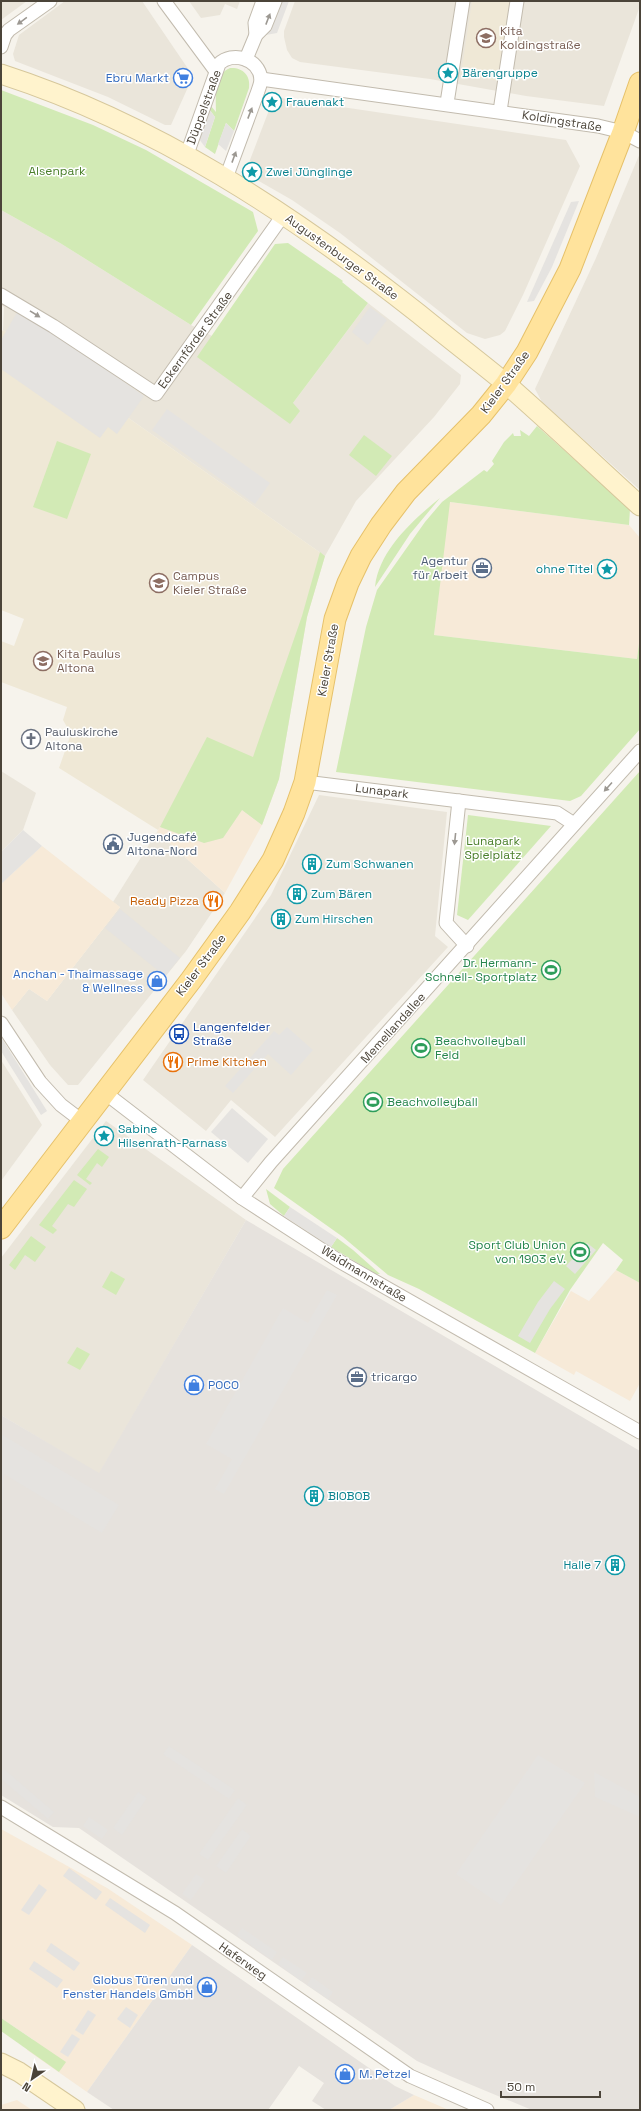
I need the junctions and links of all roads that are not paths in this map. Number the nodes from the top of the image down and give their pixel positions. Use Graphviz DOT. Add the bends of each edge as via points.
graph roads {
  1 [pos="50,1"];
  2 [pos="164,1"];
  3 [pos="263,1"];
  4 [pos="275,1"];
  5 [pos="462,1"];
  6 [pos="517,1"];
  7 [pos="256,34"];
  8 [pos="1,47"];
  9 [pos="246,59"];
  10 [pos="215,70"];
  11 [pos="1,74"];
  12 [pos="261,79"];
  13 [pos="640,83"];
  14 [pos="447,103"];
  15 [pos="500,112"];
  16 [pos="632,136"];
  17 [pos="187,154"];
  18 [pos="226,178"];
  19 [pos="284,214"];
  20 [pos="1,295"];
  21 [pos="506,384"];
  22 [pos="640,506"];
  23 [pos="640,751"];
  24 [pos="305,782"];
  25 [pos="459,801"];
  26 [pos="574,824"];
  27 [pos="467,946"];
  28 [pos="1,1023"];
  29 [pos="104,1092"];
  30 [pos="82,1121"];
  31 [pos="242,1198"];
  32 [pos="4,1217"];
  33 [pos="640,1432"];
  34 [pos="1,1807"];
  35 [pos="1,2054"];
  36 [pos="1,2063"];
  37 [pos="10,2069"];
  38 [pos="75,2110"];
  39 [pos="487,2110"];
  1 -- 8 [label="street, one-way" via="9,30"];
  2 -- 10 [label="street"];
  3 -- 7 [label="street" via="255,23"];
  7 -- 4 [label="street, one-way" via="265,26"];
  5 -- 14 [label="street"];
  6 -- 15 [label="street"];
  7 -- 9 [label="street"];
  9 -- 10 [label="street, Düppelstraße" via="223,60"];
  9 -- 12 [label="street" via="253,63"];
  10 -- 17 [label="street, Düppelstraße"];
  11 -- 17 [label="street, Augustenburger Straße" via="100,113"];
  12 -- 14 [label="street, Koldingstraße"];
  18 -- 12 [label="street, one-way"];
  13 -- 16 [label="main road, Kieler Straße"];
  14 -- 15 [label="street, Koldingstraße"];
  15 -- 16 [label="street, Koldingstraße" via="598,126"];
  16 -- 21 [label="main road, Kieler Straße" via="539,331"];
  17 -- 18 [label="street, Augustenburger Straße"];
  18 -- 19 [label="street, Augustenburger Straße"];
  20 -- 19 [label="street, Eckernförder Straße, one-way" via="156,394"];
  19 -- 21 [label="street, Augustenburger Straße" via="348,259"];
  21 -- 22 [label="street, Augustenburger Straße"];
  21 -- 24 [label="main road, Kieler Straße" via="477,420 406,492 361,556 335,619"];
  23 -- 26 [label="street, Memellandallee, one-way"];
  24 -- 25 [label="street, Lunapark"];
  24 -- 29 [label="main road, Kieler Straße" via="284,837 257,887 191,980"];
  25 -- 26 [label="street, Lunapark" via="557,813"];
  25 -- 27 [label="street, one-way" via="446,923"];
  26 -- 27 [label="street, Memellandallee"];
  27 -- 31 [label="street, Memellandallee" via="271,1162"];
  28 -- 30 [label="street" via="40,1082 61,1105"];
  29 -- 30 [label="main road, Kieler Straße"];
  29 -- 31 [label="street, Waidmannstraße"];
  30 -- 32 [label="main road, Kieler Straße"];
  31 -- 33 [label="street, Waidmannstraße" via="360,1274"];
  34 -- 39 [label="street, Haferweg" via="175,1913 410,2076"];
  35 -- 37 [label="street"];
  36 -- 37 [label="street"];
  37 -- 38 [label="street"];
}
